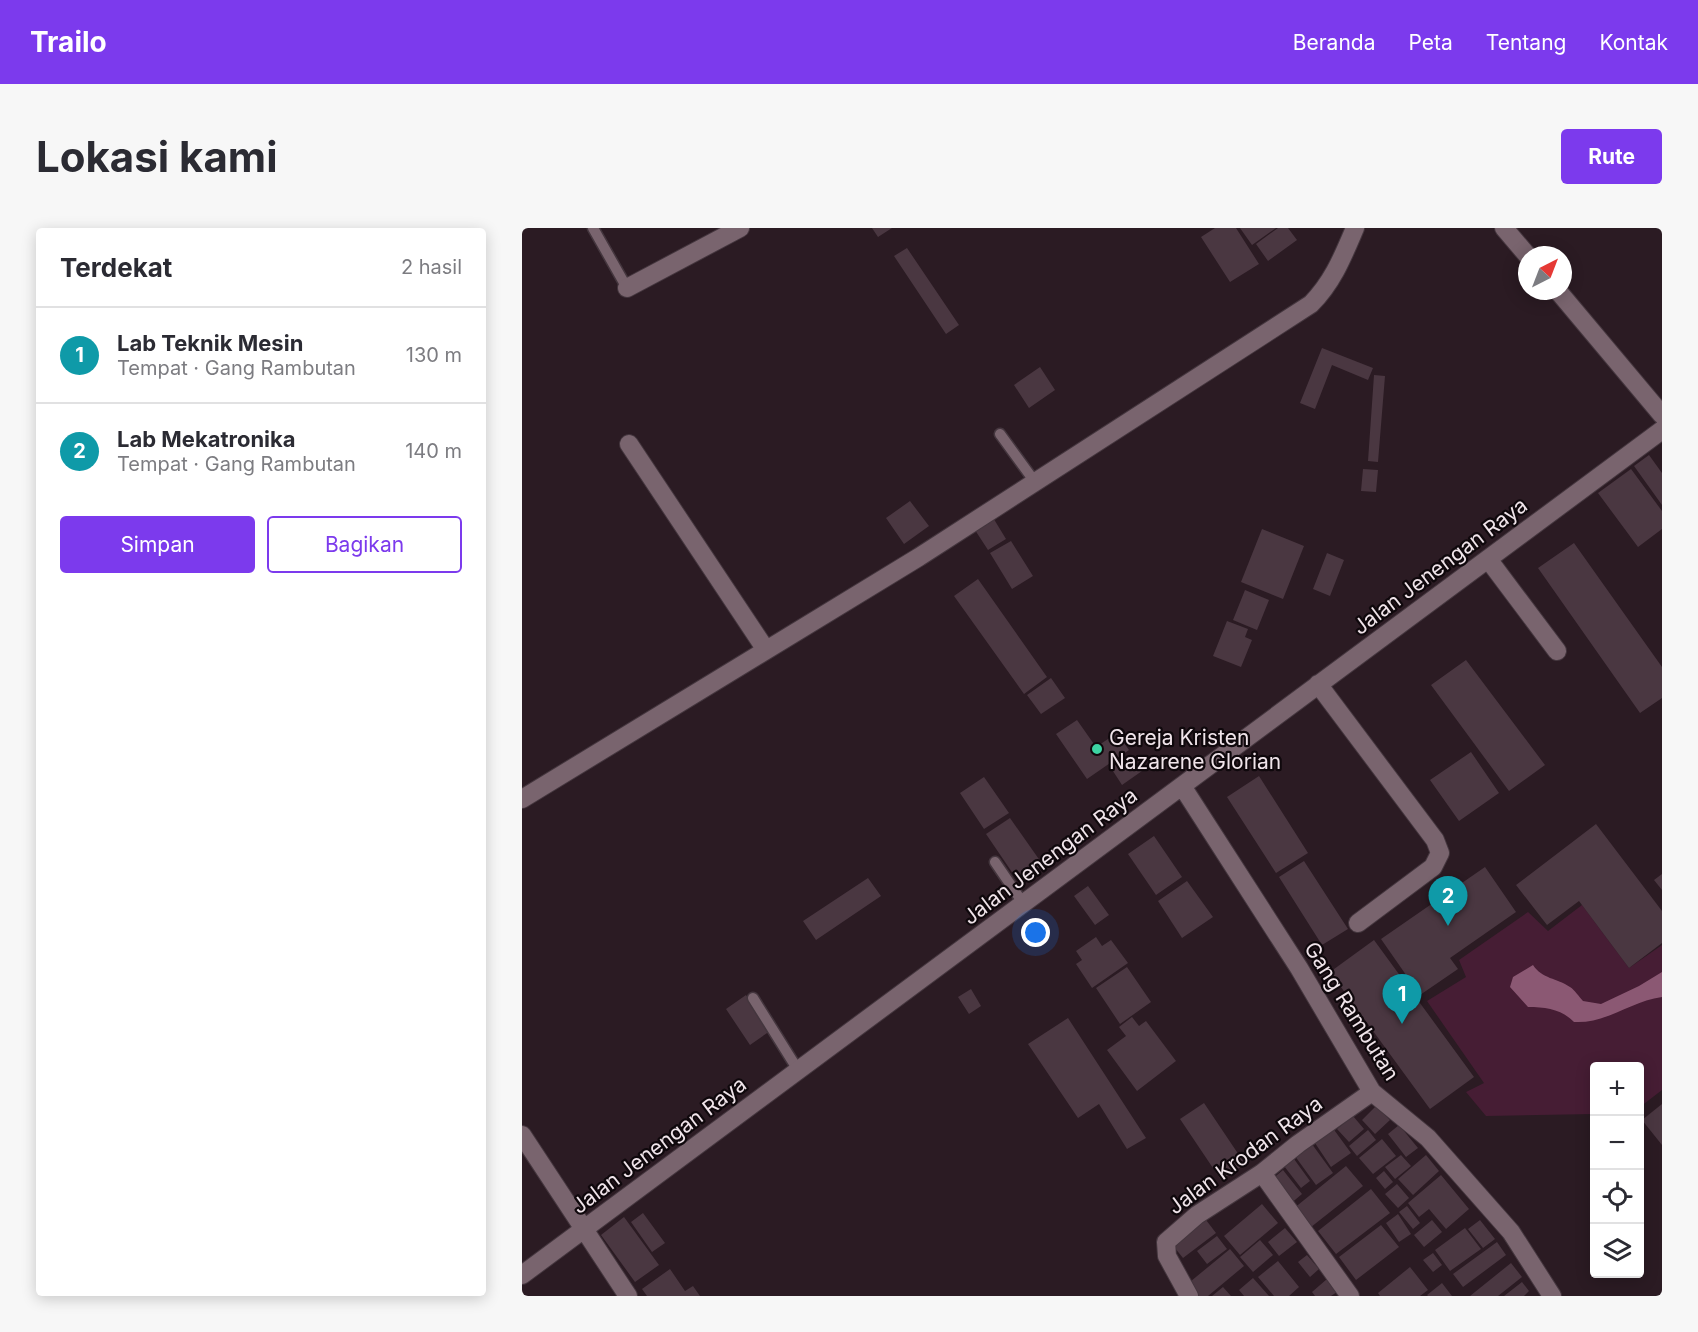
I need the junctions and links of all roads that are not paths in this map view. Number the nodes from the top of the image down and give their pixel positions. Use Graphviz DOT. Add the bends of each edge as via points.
graph roads {
  1 [pos="593,228"];
  2 [pos="740,228"];
  3 [pos="1355,228"];
  4 [pos="1504,228"];
  5 [pos="1519,246"];
  6 [pos="627,288"];
  7 [pos="1566,300"];
  8 [pos="1662,415"];
  9 [pos="1000,434"];
  10 [pos="1660,436"];
  11 [pos="629,444"];
  12 [pos="1035,482"];
  13 [pos="1488,559"];
  14 [pos="766,650"];
  15 [pos="1557,651"];
  16 [pos="1318,684"];
  17 [pos="1182,786"];
  18 [pos="522,799"];
  19 [pos="995,862"];
  20 [pos="1023,903"];
  21 [pos="1358,923"];
  22 [pos="753,998"];
  23 [pos="798,1070"];
  24 [pos="1372,1092"];
  25 [pos="522,1135"];
  26 [pos="1262,1173"];
  27 [pos="582,1230"];
  28 [pos="522,1275"];
  29 [pos="1345,1294"];
  30 [pos="628,1296"];
  31 [pos="1189,1296"];
  32 [pos="1552,1296"];
  1 -- 6 [label="lane"];
  2 -- 6 [label="street"];
  3 -- 12 [label="street" via="1334,274 1311,304"];
  4 -- 5 [label="street"];
  7 -- 8 [label="street"];
  9 -- 12 [label="lane"];
  10 -- 13 [label="street, Jalan Jenengan Raya"];
  11 -- 14 [label="street"];
  12 -- 14 [label="street"];
  13 -- 15 [label="street"];
  13 -- 16 [label="street, Jalan Jenengan Raya"];
  14 -- 18 [label="street"];
  16 -- 17 [label="street, Jalan Jenengan Raya"];
  16 -- 21 [label="street" via="1435,840 1440,853 1433,867"];
  17 -- 20 [label="street, Jalan Jenengan Raya"];
  17 -- 24 [label="street, Gang Rambutan" via="1299,968"];
  19 -- 20 [label="lane"];
  20 -- 23 [label="street, Jalan Jenengan Raya"];
  22 -- 23 [label="lane"];
  23 -- 27 [label="street, Jalan Jenengan Raya"];
  24 -- 26 [label="street, Jalan Krodan Raya"];
  24 -- 32 [label="street, Gang Rambutan" via="1428,1138 1510,1232"];
  25 -- 27 [label="street"];
  26 -- 29 [label="street"];
  26 -- 31 [label="street, Jalan Krodan Raya" via="1197,1215 1166,1242 1167,1256"];
  27 -- 28 [label="street, Jalan Jenengan Raya"];
  27 -- 30 [label="street"];
}
